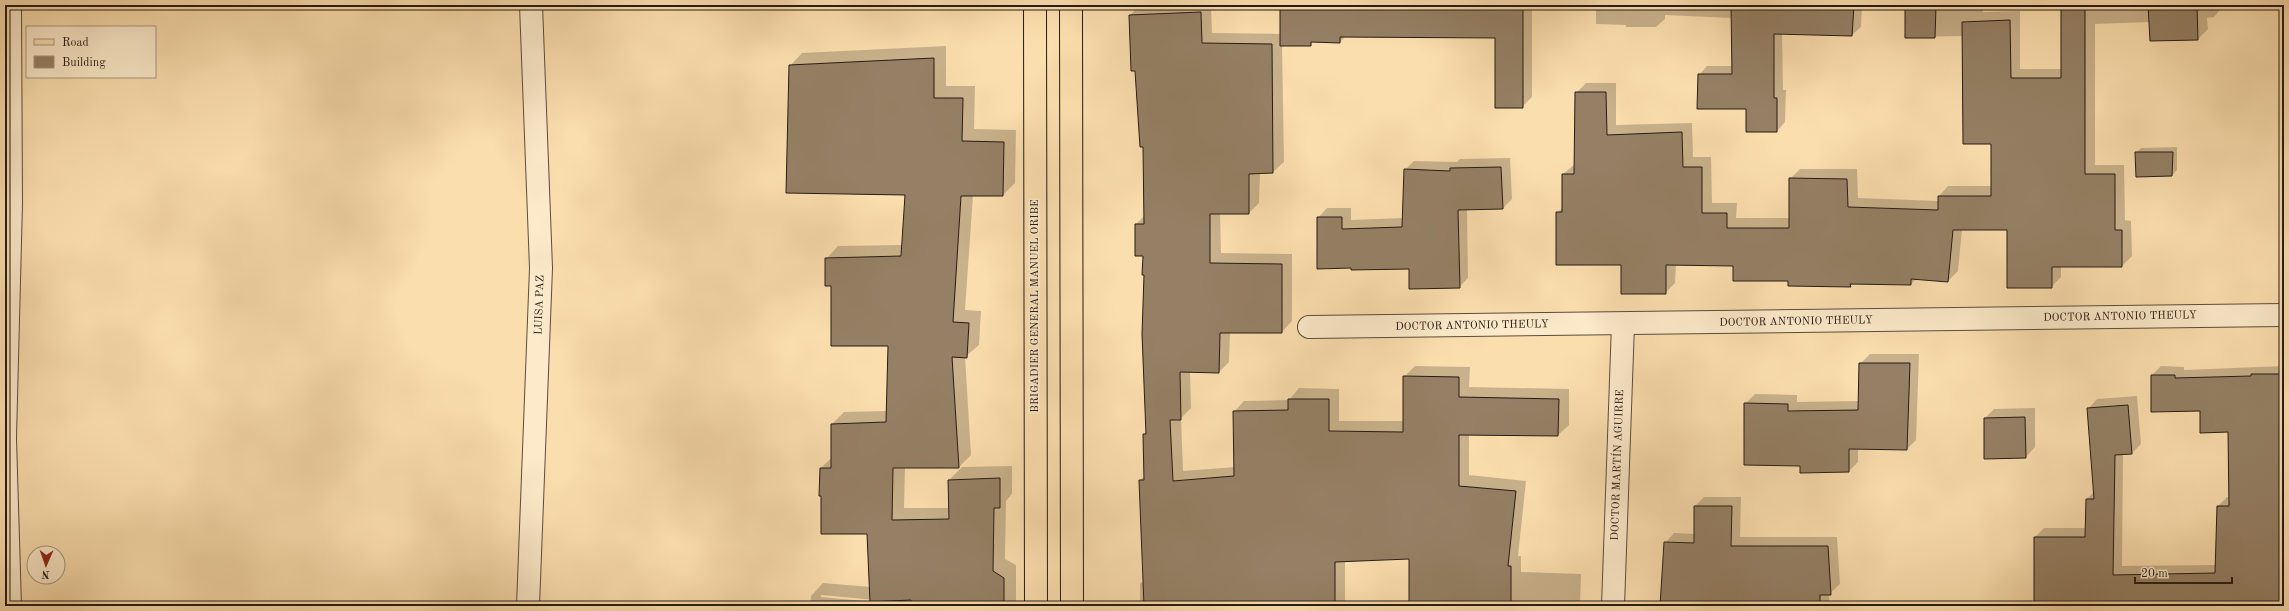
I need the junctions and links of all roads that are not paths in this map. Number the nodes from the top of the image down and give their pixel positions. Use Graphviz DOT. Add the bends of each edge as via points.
graph roads {
  1 [pos="10,5"];
  2 [pos="531,5"];
  3 [pos="1035,5"];
  4 [pos="1072,5"];
  5 [pos="2284,315"];
  6 [pos="1623,324"];
  7 [pos="1309,327"];
  8 [pos="5,438"];
  9 [pos="10,606"];
  10 [pos="528,606"];
  11 [pos="1036,606"];
  12 [pos="1072,606"];
  13 [pos="1613,606"];
  1 -- 8 [label="street" via="11,203"];
  2 -- 10 [label="street, LUISA PAZ" via="541,268"];
  3 -- 11 [label="main road, BRIGADIER GENERAL MANUEL ORIBE"];
  4 -- 12 [label="main road"];
  5 -- 6 [label="street, DOCTOR ANTONIO THEULY"];
  6 -- 7 [label="street, DOCTOR ANTONIO THEULY"];
  6 -- 13 [label="street, DOCTOR MARTÍN AGUIRRE"];
  8 -- 9 [label="street"];
}
